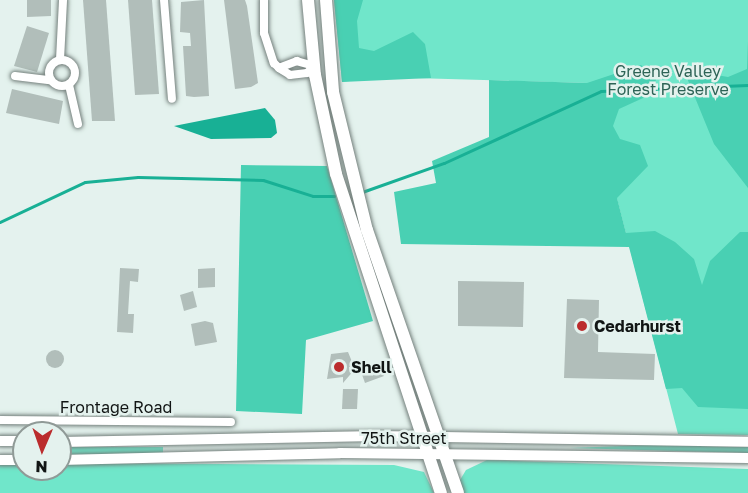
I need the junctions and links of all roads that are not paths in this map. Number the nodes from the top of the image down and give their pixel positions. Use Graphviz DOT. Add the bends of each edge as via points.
graph roads {
  1 [pos="63,0"];
  2 [pos="164,0"];
  3 [pos="264,0"];
  4 [pos="308,0"];
  5 [pos="326,0"];
  6 [pos="60,60"];
  7 [pos="314,66"];
  8 [pos="279,68"];
  9 [pos="15,76"];
  10 [pos="50,80"];
  11 [pos="69,84"];
  12 [pos="172,99"];
  13 [pos="78,124"];
  14 [pos="0,420"];
  15 [pos="231,422"];
  16 [pos="424,436"];
  17 [pos="441,436"];
  18 [pos="72,442"];
  19 [pos="748,442"];
  20 [pos="429,453"];
  21 [pos="447,453"];
  22 [pos="748,458"];
  23 [pos="72,460"];
  24 [pos="441,493"];
  25 [pos="458,493"];
  1 -- 6 [label="street"];
  2 -- 12 [label="street"];
  3 -- 8 [label="street" via="267,51"];
  4 -- 7 [label="main road"];
  5 -- 17 [label="main road" via="333,92 364,221"];
  6 -- 10 [label="street" via="49,67"];
  6 -- 11 [label="street" via="75,68"];
  7 -- 8 [label="street" via="297,61"];
  7 -- 8 [label="street" via="307,73 290,75"];
  7 -- 16 [label="main road" via="356,247"];
  9 -- 10 [label="street"];
  10 -- 11 [label="street"];
  11 -- 13 [label="street"];
  14 -- 15 [label="street, Frontage Road"];
  16 -- 17 [label="main road, 75th Street"];
  16 -- 18 [label="main road, 75th Street"];
  16 -- 20 [label="main road"];
  17 -- 19 [label="main road, 75th Street"];
  17 -- 21 [label="main road"];
  20 -- 21 [label="main road, 75th Street"];
  20 -- 23 [label="main road, 75th Street"];
  20 -- 24 [label="main road"];
  21 -- 22 [label="main road, 75th Street"];
  21 -- 25 [label="main road"];
}
